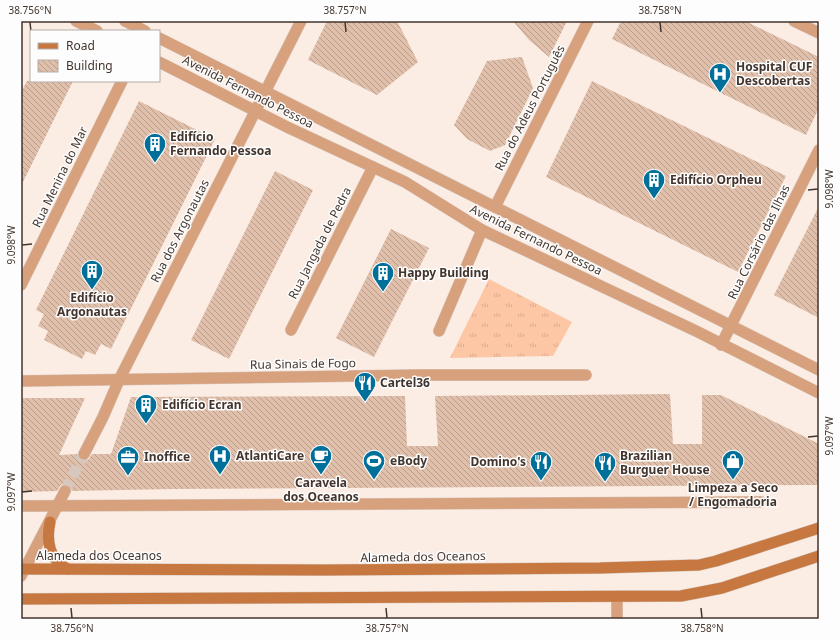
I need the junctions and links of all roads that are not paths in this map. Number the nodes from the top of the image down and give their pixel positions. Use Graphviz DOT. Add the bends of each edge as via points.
graph roads {
  1 [pos="76,21"];
  2 [pos="125,21"];
  3 [pos="302,21"];
  4 [pos="588,21"];
  5 [pos="794,21"];
  6 [pos="95,30"];
  7 [pos="143,30"];
  8 [pos="819,33"];
  9 [pos="160,39"];
  10 [pos="160,62"];
  11 [pos="122,82"];
  12 [pos="266,92"];
  13 [pos="256,112"];
  14 [pos="819,150"];
  15 [pos="373,167"];
  16 [pos="496,207"];
  17 [pos="482,230"];
  18 [pos="21,285"];
  19 [pos="732,325"];
  20 [pos="291,330"];
  21 [pos="439,331"];
  22 [pos="721,345"];
  23 [pos="819,370"];
  24 [pos="586,375"];
  25 [pos="119,380"];
  26 [pos="21,381"];
  27 [pos="819,393"];
  28 [pos="84,454"];
  29 [pos="65,491"];
  30 [pos="761,502"];
  31 [pos="21,506"];
  32 [pos="58,506"];
  33 [pos="50,522"];
  34 [pos="819,528"];
  35 [pos="819,556"];
  36 [pos="69,569"];
  37 [pos="22,571"];
  38 [pos="617,597"];
  39 [pos="21,599"];
  40 [pos="617,619"];
  1 -- 6 [label="street"];
  2 -- 7 [label="street"];
  3 -- 12 [label="street, Rua dos Argonautas"];
  4 -- 16 [label="street, Rua do Adeus Português"];
  5 -- 8 [label="street"];
  9 -- 12 [label="street, Avenida Fernando Pessoa"];
  10 -- 13 [label="street, Avenida Fernando Pessoa"];
  11 -- 18 [label="street, Rua Menina do Mar"];
  12 -- 13 [label="street, Rua dos Argonautas"];
  12 -- 16 [label="street, Avenida Fernando Pessoa"];
  13 -- 15 [label="street, Avenida Fernando Pessoa"];
  13 -- 25 [label="street, Rua dos Argonautas"];
  14 -- 19 [label="street, Rua Corsário das Ilhas"];
  15 -- 17 [label="street, Avenida Fernando Pessoa" via="405,182"];
  15 -- 20 [label="street, Rua Jangada de Pedra"];
  16 -- 19 [label="street, Avenida Fernando Pessoa"];
  17 -- 21 [label="street"];
  17 -- 22 [label="street, Avenida Fernando Pessoa"];
  19 -- 22 [label="street, Rua Corsário das Ilhas"];
  19 -- 23 [label="street, Avenida Fernando Pessoa"];
  22 -- 27 [label="street, Avenida Fernando Pessoa"];
  24 -- 25 [label="street, Rua Sinais de Fogo"];
  25 -- 26 [label="street, Rua Sinais de Fogo"];
  25 -- 28 [label="street, Rua dos Argonautas"];
  29 -- 32 [label="street"];
  30 -- 32 [label="street"];
  31 -- 32 [label="street"];
  32 -- 33 [label="street"];
  33 -- 36 [label="main road" via="48,539 51,552 58,563"];
  33 -- 37 [label="street"];
  34 -- 36 [label="main road, Alameda dos Oceanos" via="698,565 325,570"];
  35 -- 38 [label="main road" via="711,591 681,596"];
  36 -- 37 [label="main road, Alameda dos Oceanos"];
  38 -- 39 [label="main road"];
  38 -- 40 [label="street"];
}
